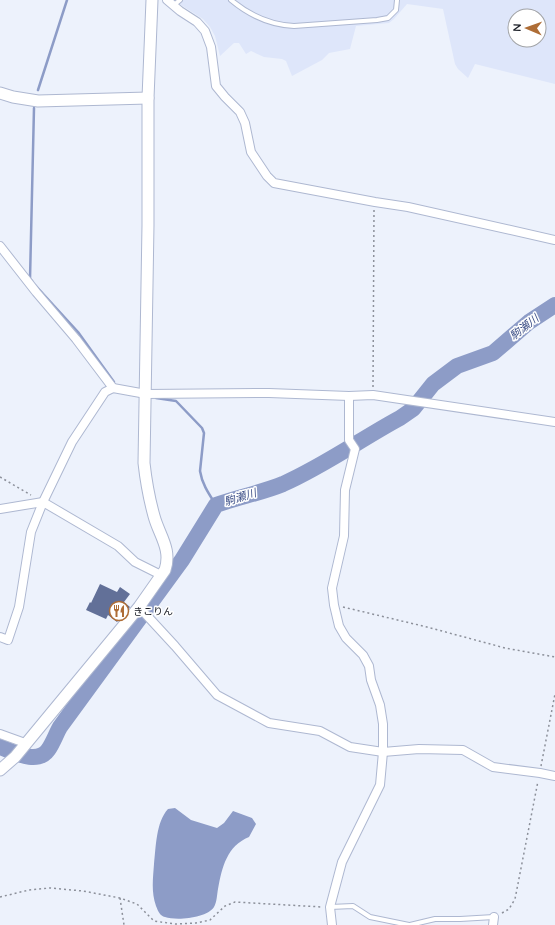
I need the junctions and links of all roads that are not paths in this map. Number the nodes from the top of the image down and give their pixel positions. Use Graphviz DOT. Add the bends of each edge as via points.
graph roads {
  1 [pos="152,0"];
  2 [pos="231,0"];
  3 [pos="397,0"];
  4 [pos="173,2"];
  5 [pos="0,93"];
  6 [pos="148,98"];
  7 [pos="555,240"];
  8 [pos="0,246"];
  9 [pos="113,388"];
  10 [pos="146,394"];
  11 [pos="349,396"];
  12 [pos="555,422"];
  13 [pos="43,502"];
  14 [pos="0,509"];
  15 [pos="161,576"];
  16 [pos="139,607"];
  17 [pos="0,637"];
  18 [pos="0,734"];
  19 [pos="24,745"];
  20 [pos="383,752"];
  21 [pos="0,770"];
  22 [pos="555,776"];
  23 [pos="330,907"];
  24 [pos="494,921"];
  25 [pos="332,925"];
  26 [pos="409,925"];
  1 -- 6 [label="street"];
  2 -- 3 [label="lane" via="265,20 294,26 388,18 396,10"];
  4 -- 7 [label="street" via="205,31 211,47 216,86 240,112 251,152 274,183 408,207"];
  5 -- 6 [label="street" via="38,101"];
  6 -- 10 [label="street"];
  8 -- 9 [label="street"];
  9 -- 10 [label="street"];
  9 -- 13 [label="street" via="105,392 72,442"];
  10 -- 11 [label="street" via="269,393"];
  10 -- 15 [label="street" via="144,463 147,491 154,518 168,552 166,570"];
  11 -- 12 [label="street" via="373,395"];
  11 -- 20 [label="street" via="352,445 345,490 344,536 332,588 339,626 369,666 380,705"];
  13 -- 14 [label="street"];
  13 -- 15 [label="street" via="118,546 135,562"];
  13 -- 17 [label="street" via="31,532 19,607 8,640"];
  15 -- 16 [label="street"];
  16 -- 19 [label="street"];
  16 -- 20 [label="street" via="217,695 269,723 320,731 350,747"];
  18 -- 19 [label="street"];
  19 -- 21 [label="street"];
  20 -- 22 [label="street" via="462,750 493,767"];
  20 -- 23 [label="street" via="380,785 342,862"];
  23 -- 25 [label="street"];
  23 -- 26 [label="lane" via="353,906 370,917"];
  24 -- 26 [label="lane" via="435,919"];
}
